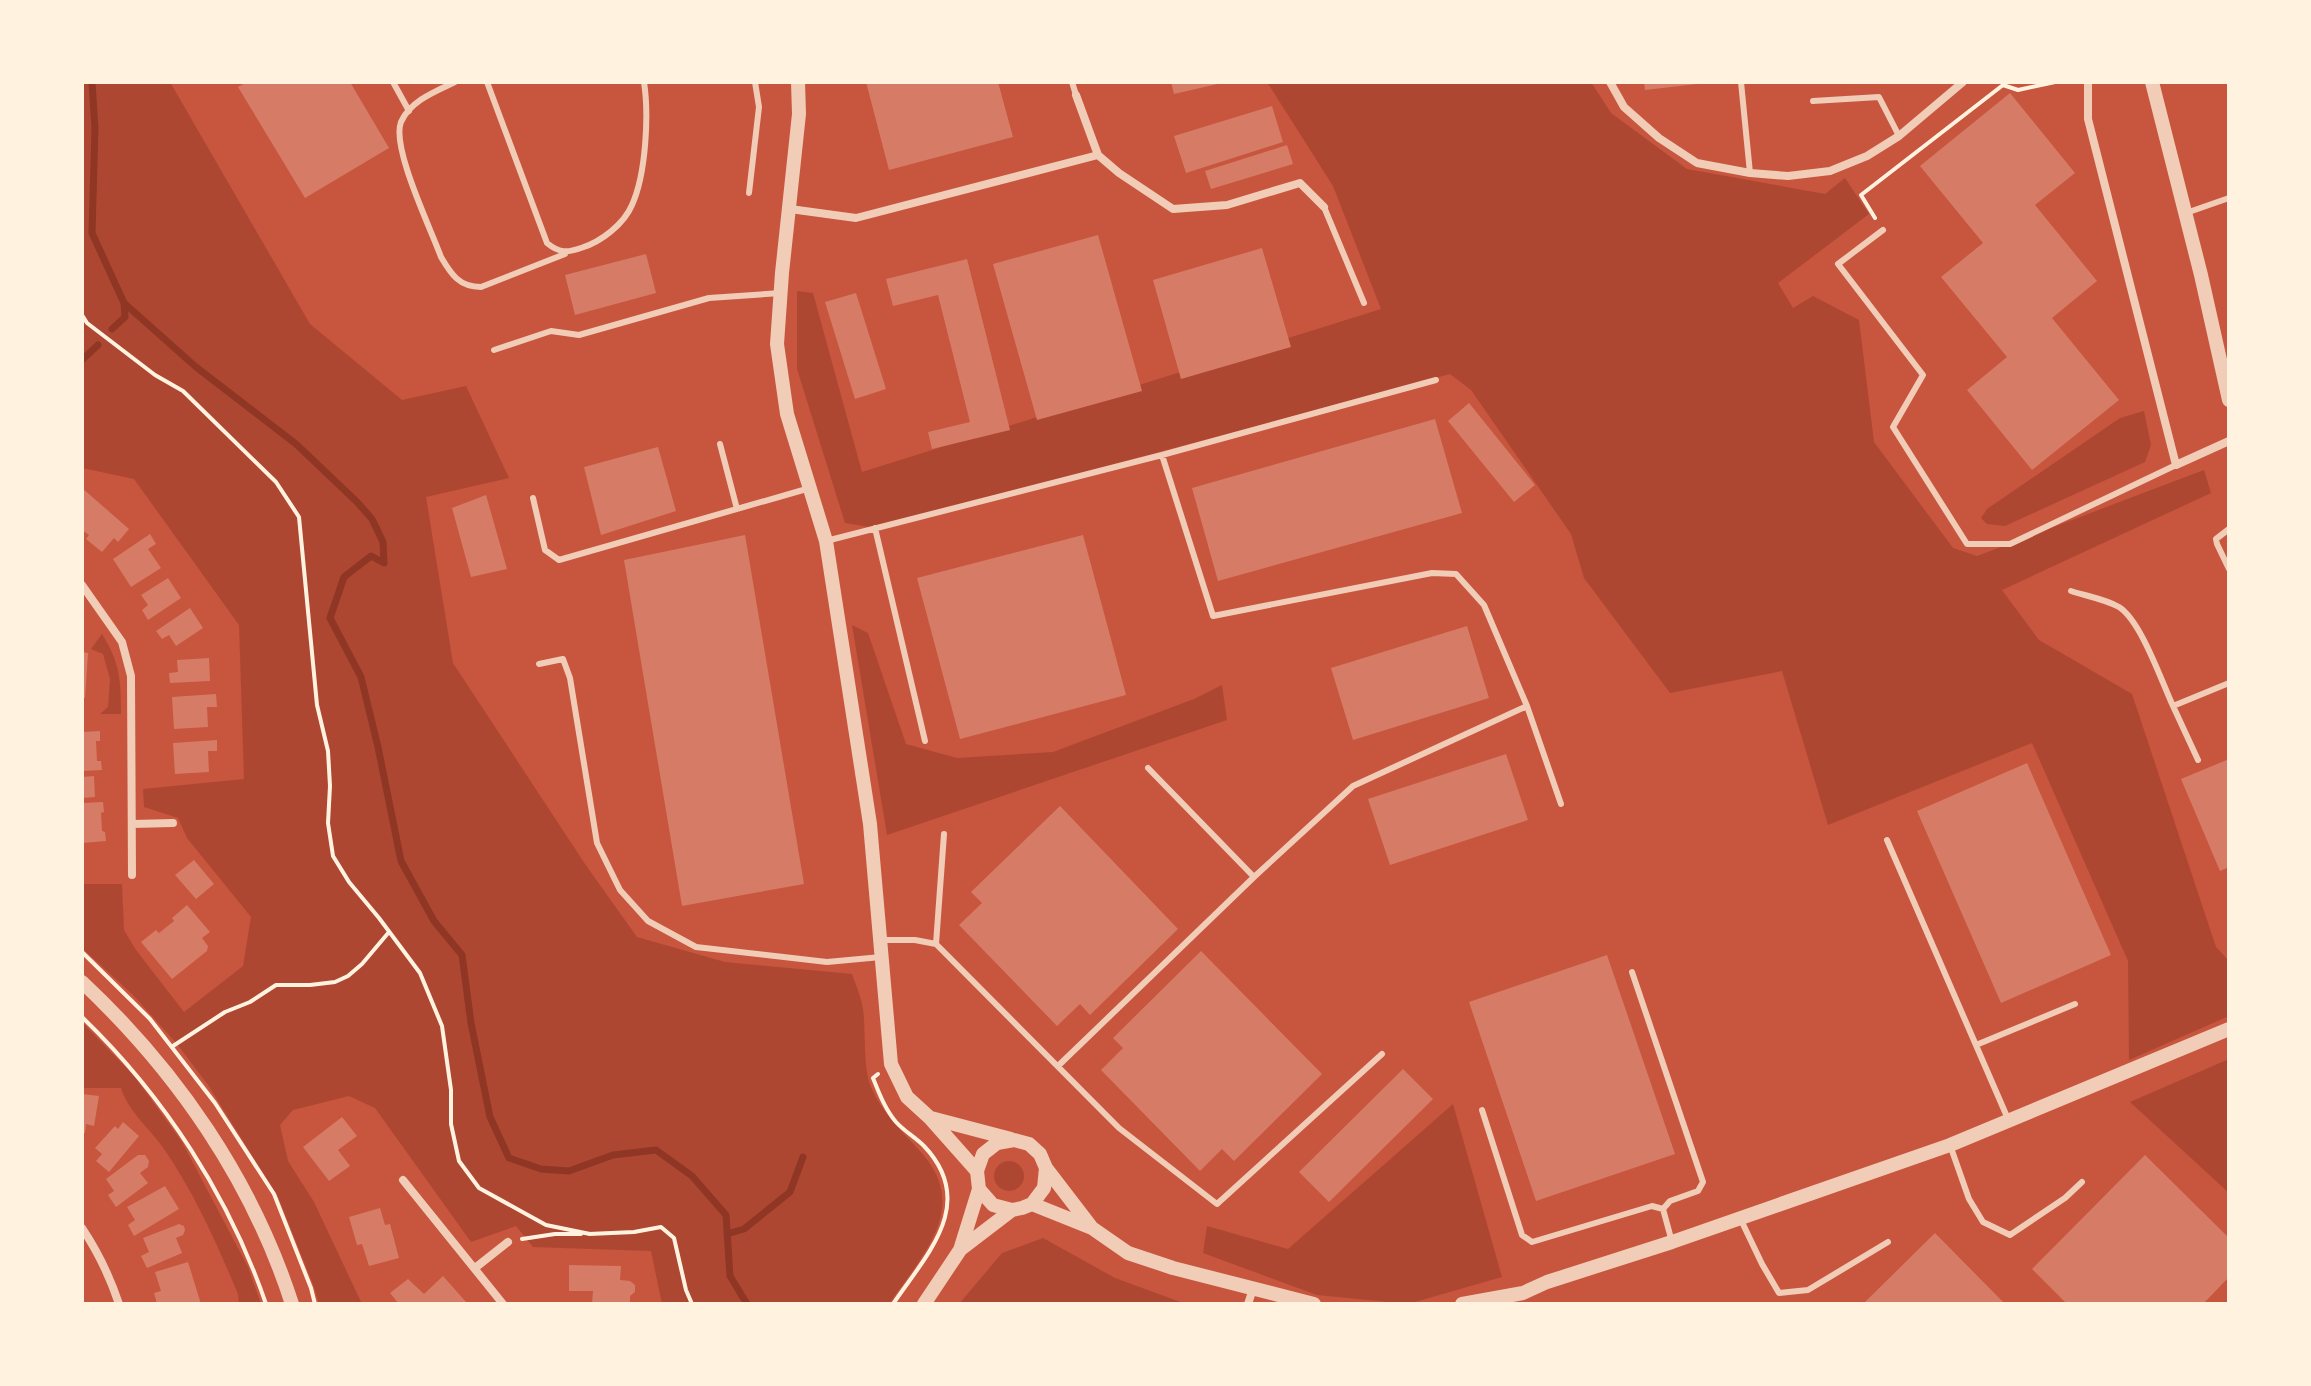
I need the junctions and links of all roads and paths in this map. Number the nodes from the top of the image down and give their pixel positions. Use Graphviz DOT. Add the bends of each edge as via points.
graph roads {
  1 [pos="393,82"];
  2 [pos="455,82"];
  3 [pos="487,82"];
  4 [pos="644,82"];
  5 [pos="755,82"];
  6 [pos="798,82"];
  7 [pos="1072,82"];
  8 [pos="1610,82"];
  9 [pos="1741,82"];
  10 [pos="1963,82"];
  11 [pos="2055,82"];
  12 [pos="2152,82"];
  13 [pos="2088,85"];
  14 [pos="1076,95"];
  15 [pos="1813,101"];
  16 [pos="409,111"];
  17 [pos="1899,136"];
  18 [pos="1098,155"];
  19 [pos="1750,173"];
  20 [pos="749,193"];
  21 [pos="2229,198"];
  22 [pos="1324,207"];
  23 [pos="790,209"];
  24 [pos="2186,213"];
  25 [pos="1883,230"];
  26 [pos="569,252"];
  27 [pos="781,293"];
  28 [pos="1364,303"];
  29 [pos="82,315"];
  30 [pos="494,350"];
  31 [pos="2224,350"];
  32 [pos="1436,380"];
  33 [pos="2229,400"];
  34 [pos="2229,441"];
  35 [pos="720,444"];
  36 [pos="1162,455"];
  37 [pos="2176,465"];
  38 [pos="810,488"];
  39 [pos="533,498"];
  40 [pos="737,509"];
  41 [pos="875,528"];
  42 [pos="2229,529"];
  43 [pos="826,541"];
  44 [pos="2229,569"];
  45 [pos="82,585"];
  46 [pos="2071,591"];
  47 [pos="539,664"];
  48 [pos="2229,683"];
  49 [pos="1527,706"];
  50 [pos="2173,706"];
  51 [pos="925,741"];
  52 [pos="2198,760"];
  53 [pos="1148,768"];
  54 [pos="1561,804"];
  55 [pos="173,823"];
  56 [pos="132,824"];
  57 [pos="944,834"];
  58 [pos="1887,840"];
  59 [pos="132,875"];
  60 [pos="1254,877"];
  61 [pos="389,932"];
  62 [pos="880,940"];
  63 [pos="936,944"];
  64 [pos="881,957"];
  65 [pos="1632,972"];
  66 [pos="82,982"];
  67 [pos="2075,1004"];
  68 [pos="82,1017"];
  69 [pos="2229,1029"];
  70 [pos="1976,1045"];
  71 [pos="173,1046"];
  72 [pos="1382,1054"];
  73 [pos="891,1064"];
  74 [pos="1058,1066"];
  75 [pos="1482,1110"];
  76 [pos="930,1118"];
  77 [pos="2008,1120"];
  78 [pos="1014,1140"];
  79 [pos="1950,1145"];
  80 [pos="1046,1168"];
  81 [pos="977,1171"];
  82 [pos="403,1180"];
  83 [pos="2082,1182"];
  84 [pos="979,1189"];
  85 [pos="1032,1204"];
  86 [pos="1663,1209"];
  87 [pos="1012,1210"];
  88 [pos="1740,1216"];
  89 [pos="82,1228"];
  90 [pos="1092,1228"];
  91 [pos="590,1234"];
  92 [pos="508,1242"];
  93 [pos="1672,1242"];
  94 [pos="1888,1242"];
  95 [pos="960,1250"];
  96 [pos="475,1268"];
  97 [pos="1253,1289"];
  98 [pos="1525,1298"];
  99 [pos="119,1304"];
  100 [pos="266,1304"];
  101 [pos="292,1304"];
  102 [pos="503,1304"];
  103 [pos="692,1304"];
  104 [pos="893,1304"];
  105 [pos="924,1304"];
  106 [pos="1248,1304"];
  107 [pos="1314,1304"];
  108 [pos="1462,1304"];
  1 -- 16 [label="lane"];
  2 -- 16 [label="lane"];
  3 -- 26 [label="lane" via="547,243"];
  4 -- 26 [label="lane" via="645,140 632,206 606,235"];
  5 -- 20 [label="lane" via="759,107"];
  6 -- 23 [label="street"];
  7 -- 14 [label="lane"];
  8 -- 19 [label="street" via="1624,107 1697,163"];
  9 -- 19 [label="lane"];
  10 -- 17 [label="street"];
  11 -- 25 [label="path" via="2018,90 2003,85 1861,195"];
  12 -- 24 [label="street"];
  13 -- 37 [label="street" via="2088,119"];
  14 -- 18 [label="street"];
  15 -- 17 [label="lane" via="1879,97"];
  16 -- 26 [label="lane" via="398,137 405,162 441,257 457,280 481,287"];
  17 -- 19 [label="street" via="1830,171"];
  18 -- 22 [label="street" via="1173,209 1227,205 1300,183"];
  18 -- 23 [label="street" via="856,218"];
  21 -- 24 [label="lane"];
  22 -- 28 [label="lane"];
  23 -- 27 [label="street"];
  24 -- 31 [label="street"];
  25 -- 37 [label="lane" via="1838,264 1923,375 1893,427 1967,544 2010,544"];
  27 -- 30 [label="lane" via="709,298 579,335 551,331"];
  27 -- 38 [label="street" via="777,344 787,414"];
  29 -- 61 [label="path" via="155,375 183,391 276,482 299,517 317,705 328,751 333,856"];
  31 -- 33 [label="street"];
  32 -- 36 [label="lane"];
  34 -- 37 [label="street"];
  35 -- 40 [label="lane"];
  36 -- 41 [label="lane"];
  36 -- 49 [label="lane" via="1213,616 1432,573 1456,574 1484,605"];
  38 -- 40 [label="lane"];
  38 -- 43 [label="street"];
  39 -- 40 [label="lane" via="545,550 559,560"];
  41 -- 43 [label="lane"];
  41 -- 51 [label="lane"];
  42 -- 44 [label="lane" via="2216,539"];
  43 -- 62 [label="street" via="870,824"];
  45 -- 56 [label="street" via="122,642 131,676"];
  46 -- 50 [label="lane" via="2118,606 2129,616"];
  47 -- 64 [label="lane" via="563,659 597,843 620,890 648,921 696,947 827,962"];
  48 -- 50 [label="lane"];
  49 -- 54 [label="lane"];
  49 -- 60 [label="lane" via="1353,786"];
  50 -- 52 [label="lane"];
  53 -- 60 [label="lane"];
  55 -- 56 [label="street"];
  56 -- 59 [label="street"];
  57 -- 63 [label="lane"];
  58 -- 70 [label="lane"];
  60 -- 74 [label="lane"];
  61 -- 71 [label="path" via="348,976 335,982 276,985"];
  61 -- 91 [label="path" via="420,973 442,1026 459,1161 479,1188 546,1225"];
  62 -- 63 [label="lane"];
  62 -- 64 [label="street"];
  63 -- 74 [label="lane"];
  64 -- 73 [label="street"];
  65 -- 86 [label="lane" via="1703,1182 1698,1191"];
  66 -- 101 [label="street" via="142,1042 219,1146 256,1211"];
  67 -- 70 [label="lane"];
  68 -- 100 [label="path" via="172,1119 254,1267"];
  69 -- 77 [label="street"];
  70 -- 77 [label="lane"];
  72 -- 74 [label="lane" via="1217,1204 1119,1128"];
  73 -- 76 [label="street" via="907,1097"];
  73 -- 104 [label="path" via="873,1078 881,1100 895,1122 937,1163 949,1205 932,1247"];
  75 -- 86 [label="lane" via="1522,1235 1532,1242 1652,1206"];
  76 -- 78 [label="street"];
  76 -- 81 [label="street"];
  77 -- 79 [label="street"];
  78 -- 80 [label="street" via="1029,1144"];
  78 -- 81 [label="street" via="997,1143 983,1154"];
  79 -- 83 [label="lane" via="1983,1222 2010,1235"];
  79 -- 88 [label="street"];
  80 -- 85 [label="street" via="1044,1188"];
  80 -- 90 [label="street"];
  81 -- 84 [label="street"];
  82 -- 96 [label="street"];
  84 -- 87 [label="street" via="993,1205"];
  84 -- 95 [label="street"];
  85 -- 87 [label="street"];
  85 -- 90 [label="street"];
  86 -- 93 [label="lane"];
  87 -- 95 [label="street"];
  88 -- 93 [label="street"];
  88 -- 94 [label="lane" via="1779,1293 1808,1290"];
  89 -- 99 [label="street"];
  90 -- 97 [label="street" via="1128,1253"];
  91 -- 92 [label="path"];
  91 -- 103 [label="path" via="661,1227 674,1238"];
  92 -- 96 [label="street"];
  93 -- 98 [label="street" via="1547,1282"];
  95 -- 105 [label="street"];
  96 -- 102 [label="street"];
  97 -- 106 [label="street"];
  97 -- 107 [label="street"];
  98 -- 108 [label="street"];
}
